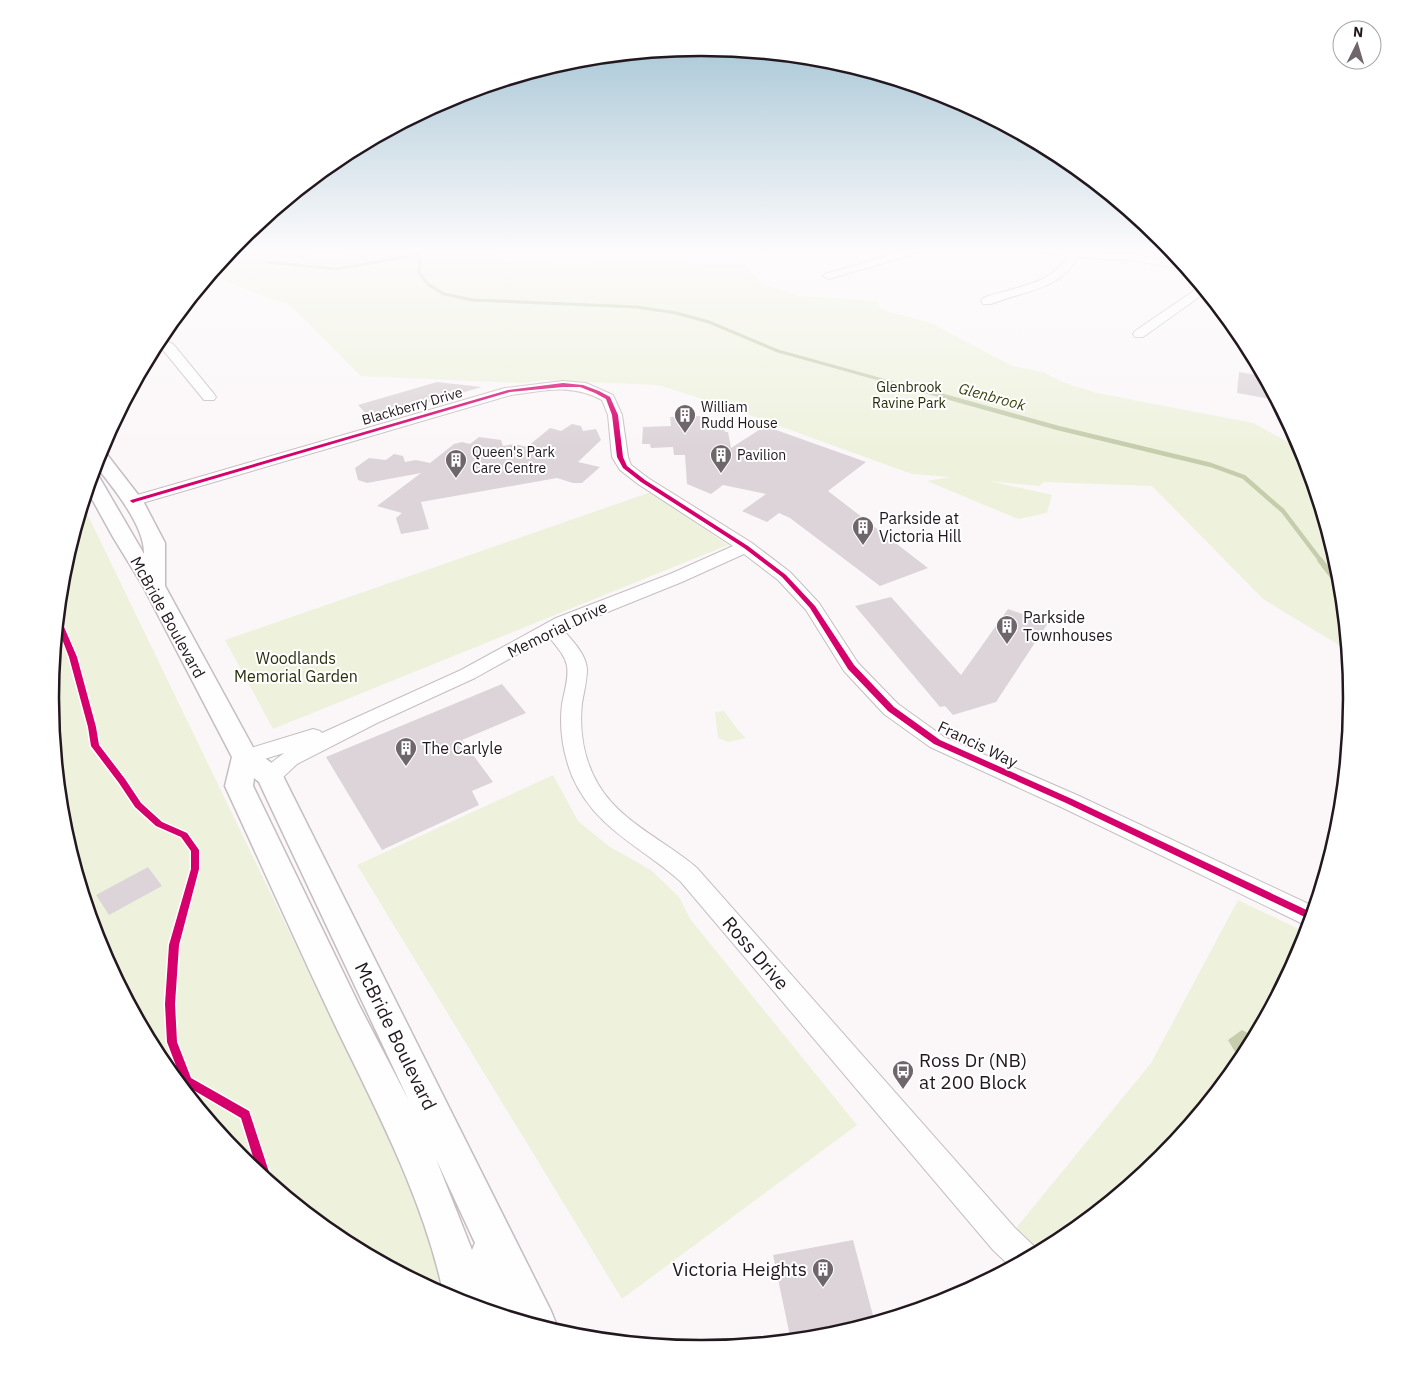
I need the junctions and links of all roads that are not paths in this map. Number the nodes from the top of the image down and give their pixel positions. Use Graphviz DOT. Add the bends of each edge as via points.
graph roads {
  1 [pos="1164,316"];
  2 [pos="1139,334"];
  3 [pos="165,345"];
  4 [pos="209,397"];
  5 [pos="104,464"];
  6 [pos="643,481"];
  7 [pos="95,487"];
  8 [pos="133,501"];
  9 [pos="746,547"];
  10 [pos="154,586"];
  11 [pos="550,628"];
  12 [pos="370,718"];
  13 [pos="245,756"];
  14 [pos="270,776"];
  15 [pos="1306,914"];
  16 [pos="477,1204"];
  17 [pos="1021,1255"];
  18 [pos="464,1295"];
  19 [pos="504,1310"];
  20 [pos="532,1318"];
  1 -- 2 [label="street"];
  3 -- 4 [label="street"];
  5 -- 8 [label="main road"];
  6 -- 8 [label="street, Blackberry Drive" via="626,467 620,457 608,398 581,386 546,385 510,391"];
  6 -- 9 [label="street, Francis Way"];
  7 -- 10 [label="main road, McBride Boulevard"];
  8 -- 10 [label="main road" via="156,543"];
  9 -- 11 [label="street, Memorial Drive"];
  9 -- 15 [label="street, Francis Way" via="784,576 813,607 851,667 891,709 937,742"];
  10 -- 13 [label="main road, McBride Boulevard"];
  11 -- 12 [label="street, Memorial Drive" via="468,674"];
  11 -- 17 [label="street, Ross Drive" via="576,661 571,718 573,746 579,767 594,796 611,816 689,875"];
  12 -- 13 [label="street, Memorial Drive"];
  12 -- 14 [label="street, Memorial Drive" via="290,759"];
  13 -- 14 [label="main road, McBride Boulevard"];
  13 -- 18 [label="main road, McBride Boulevard" via="239,786 412,1144 456,1258"];
  14 -- 16 [label="main road, McBride Boulevard"];
  16 -- 19 [label="main road"];
  16 -- 20 [label="main road, McBride Boulevard"];
}
